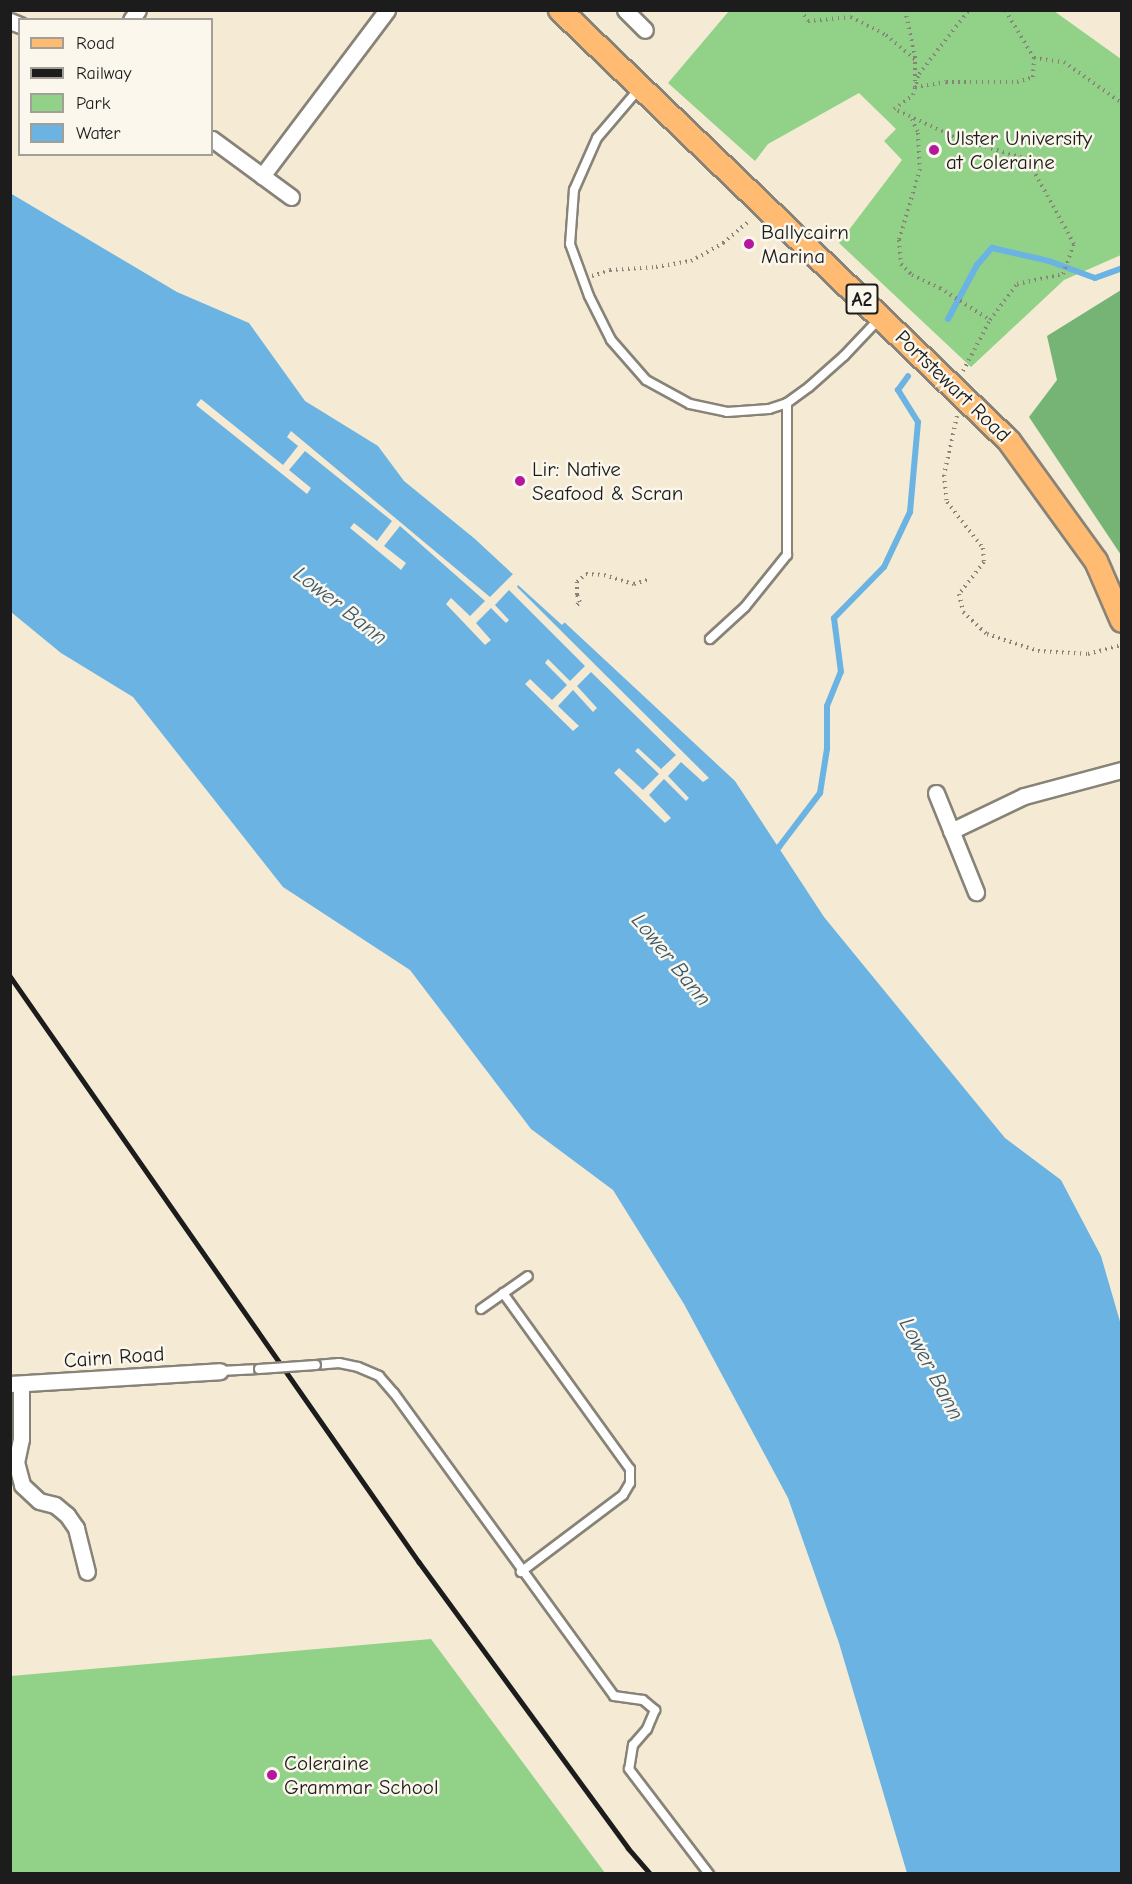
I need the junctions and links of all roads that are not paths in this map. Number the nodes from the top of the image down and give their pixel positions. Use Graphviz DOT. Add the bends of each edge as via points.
graph roads {
  1 [pos="387,10"];
  2 [pos="560,10"];
  3 [pos="625,10"];
  4 [pos="645,30"];
  5 [pos="641,86"];
  6 [pos="213,140"];
  7 [pos="262,176"];
  8 [pos="291,197"];
  9 [pos="881,317"];
  10 [pos="787,403"];
  11 [pos="1122,621"];
  12 [pos="710,639"];
  13 [pos="1122,771"];
  14 [pos="936,793"];
  15 [pos="951,831"];
  16 [pos="976,892"];
  17 [pos="528,1276"];
  18 [pos="503,1293"];
  19 [pos="481,1309"];
  20 [pos="220,1371"];
  21 [pos="16,1384"];
  22 [pos="87,1572"];
  23 [pos="521,1572"];
  24 [pos="709,1874"];
  1 -- 7 [label="street"];
  2 -- 5 [label="main road, Portstewart Road / A2"];
  3 -- 4 [label="street"];
  5 -- 9 [label="main road, Portstewart Road / A2"];
  5 -- 10 [label="lane" via="597,138 574,190 570,244 611,340 646,380 690,404 727,412 769,409"];
  6 -- 7 [label="street"];
  7 -- 8 [label="street"];
  9 -- 10 [label="lane" via="844,356"];
  9 -- 11 [label="main road, Portstewart Road / A2" via="1026,461 1096,561"];
  10 -- 12 [label="lane" via="787,555 745,607"];
  13 -- 15 [label="street" via="1024,796"];
  14 -- 15 [label="street"];
  15 -- 16 [label="street"];
  17 -- 18 [label="lane"];
  18 -- 19 [label="lane"];
  18 -- 23 [label="lane" via="630,1469 630,1483 623,1495"];
  20 -- 21 [label="street, Cairn Road"];
  20 -- 23 [label="lane, bridge" via="339,1363 358,1366 379,1376"];
  21 -- 22 [label="street" via="21,1439 16,1462 22,1485 39,1501 55,1505 67,1515 76,1528"];
  23 -- 24 [label="lane" via="614,1696 643,1700 655,1710 647,1729 633,1745 629,1769"];
}
